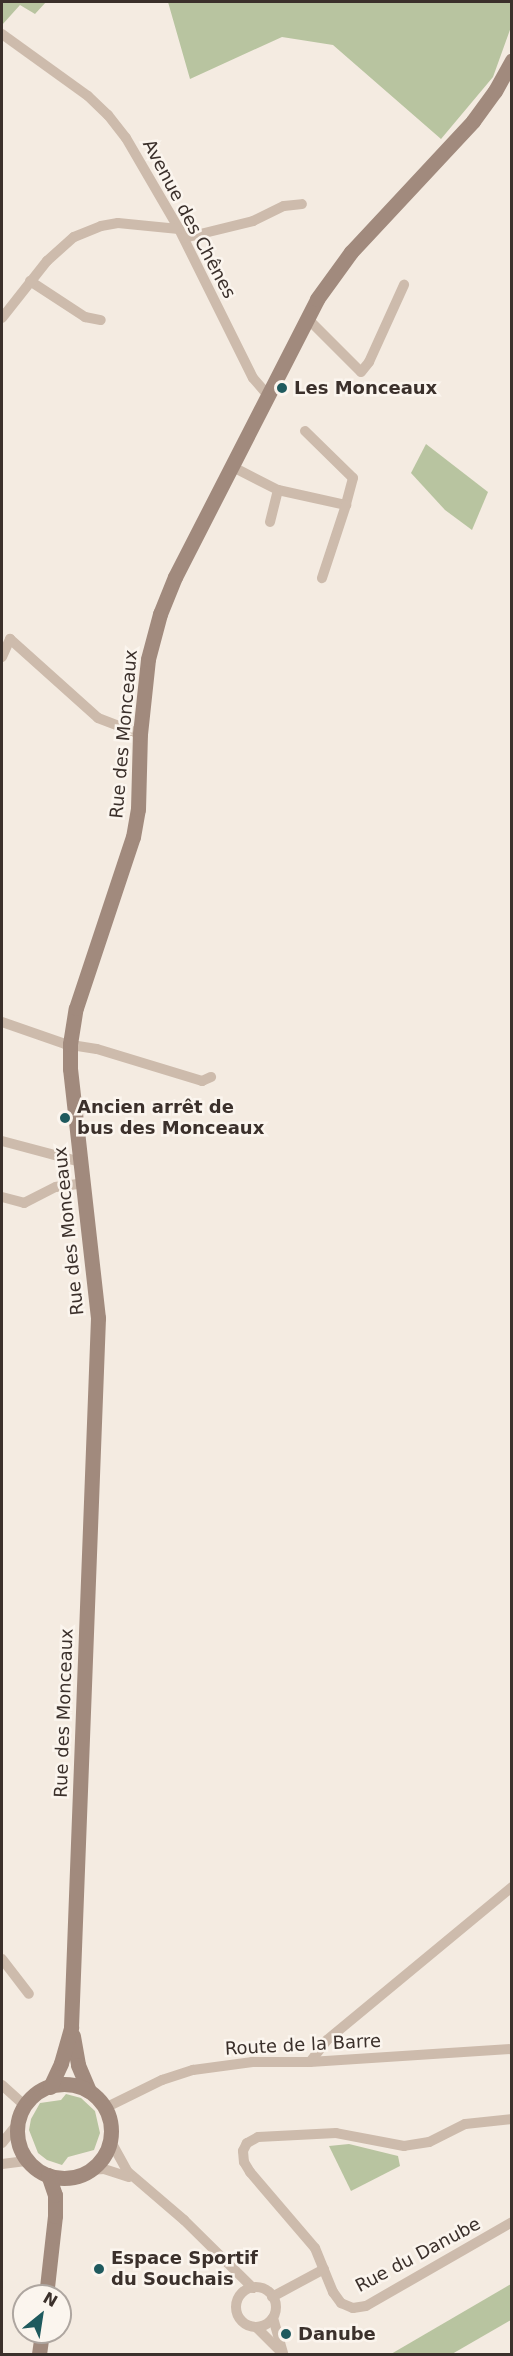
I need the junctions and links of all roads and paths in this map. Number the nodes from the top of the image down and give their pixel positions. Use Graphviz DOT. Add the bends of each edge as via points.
graph roads {
  1 [pos="2,34"];
  2 [pos="512,60"];
  3 [pos="302,204"];
  4 [pos="182,233"];
  5 [pos="30,281"];
  6 [pos="404,285"];
  7 [pos="2,318"];
  8 [pos="307,318"];
  9 [pos="101,320"];
  10 [pos="267,394"];
  11 [pos="305,431"];
  12 [pos="231,466"];
  13 [pos="278,490"];
  14 [pos="346,505"];
  15 [pos="270,522"];
  16 [pos="322,578"];
  17 [pos="2,657"];
  18 [pos="140,734"];
  19 [pos="2,1022"];
  20 [pos="70,1044"];
  21 [pos="211,1077"];
  22 [pos="2,1142"];
  23 [pos="81,1162"];
  24 [pos="85,1183"];
  25 [pos="2,1197"];
  26 [pos="512,1887"];
  27 [pos="2,1959"];
  28 [pos="29,1994"];
  29 [pos="71,2027"];
  30 [pos="512,2049"];
  31 [pos="310,2062"];
  32 [pos="2,2085"];
  33 [pos="50,2087"];
  34 [pos="88,2091"];
  35 [pos="25,2106"];
  36 [pos="105,2108"];
  37 [pos="512,2119"];
  38 [pos="18,2123"];
  39 [pos="110,2140"];
  40 [pos="2,2143"];
  41 [pos="28,2161"];
  42 [pos="2,2164"];
  43 [pos="89,2170"];
  44 [pos="48,2175"];
  45 [pos="74,2177"];
  46 [pos="139,2182"];
  47 [pos="55,2216"];
  48 [pos="512,2222"];
  49 [pos="227,2264"];
  50 [pos="324,2270"];
  51 [pos="47,2284"];
  52 [pos="253,2288"];
  53 [pos="272,2297"];
  54 [pos="238,2298"];
  55 [pos="273,2318"];
  56 [pos="256,2327"];
  57 [pos="282,2353"];
  1 -- 4 [label="street, Avenue des Chênes" via="64,76 108,115 141,160"];
  2 -- 8 [label="main road, Rue des Monceaux" via="473,121 351,252"];
  3 -- 4 [label="street" via="284,206 253,221"];
  4 -- 5 [label="street" via="129,222 93,229 61,247"];
  4 -- 10 [label="street, Avenue des Chênes" via="253,378"];
  5 -- 7 [label="street"];
  5 -- 9 [label="street" via="85,317"];
  6 -- 8 [label="street" via="361,372"];
  8 -- 10 [label="main road, Rue des Monceaux"];
  10 -- 12 [label="main road, Rue des Monceaux"];
  11 -- 14 [label="street" via="353,478"];
  12 -- 13 [label="street"];
  12 -- 18 [label="main road, Rue des Monceaux" via="174,577 160,614 148,659"];
  13 -- 14 [label="street"];
  13 -- 15 [label="street"];
  14 -- 16 [label="street"];
  17 -- 18 [label="street" via="10,639 98,718"];
  18 -- 20 [label="main road, Rue des Monceaux" via="134,837 76,1008"];
  19 -- 20 [label="street"];
  20 -- 21 [label="street" via="202,1081"];
  20 -- 23 [label="main road, Rue des Monceaux"];
  22 -- 23 [label="street"];
  23 -- 24 [label="main road, Rue des Monceaux"];
  24 -- 25 [label="street" via="56,1186 24,1203"];
  24 -- 29 [label="main road, Rue des Monceaux" via="98,1318"];
  26 -- 31 [label="street" via="327,2040"];
  27 -- 28 [label="street"];
  29 -- 33 [label="main road, Rue des Monceaux"];
  29 -- 34 [label="main road, Rue des Monceaux"];
  30 -- 31 [label="street, Route de la Barre"];
  31 -- 36 [label="street, Route de la Barre" via="252,2062 193,2070 162,2080"];
  32 -- 35 [label="street"];
  33 -- 34 [label="main road" via="69,2085"];
  33 -- 35 [label="main road"];
  34 -- 36 [label="main road"];
  35 -- 38 [label="main road"];
  36 -- 39 [label="main road" via="111,2125"];
  37 -- 50 [label="street, Rue du Danube" via="465,2124 429,2142 404,2146 336,2133 258,2137 247,2143 244,2162 315,2248"];
  38 -- 40 [label="street"];
  38 -- 41 [label="main road" via="19,2144"];
  39 -- 43 [label="main road" via="102,2159"];
  39 -- 46 [label="street" via="121,2163"];
  41 -- 42 [label="street"];
  41 -- 44 [label="main road"];
  43 -- 45 [label="main road"];
  43 -- 46 [label="street" via="116,2170"];
  44 -- 45 [label="main road"];
  44 -- 47 [label="main road" via="55,2195"];
  45 -- 47 [label="main road" via="61,2195"];
  46 -- 49 [label="street"];
  47 -- 51 [label="main road"];
  48 -- 50 [label="street, Rue du Danube" via="366,2306 353,2308 341,2303"];
  49 -- 52 [label="street"];
  49 -- 54 [label="street"];
  50 -- 53 [label="street"];
  52 -- 53 [label="street" via="264,2289"];
  52 -- 54 [label="street"];
  53 -- 55 [label="street"];
  54 -- 56 [label="street" via="238,2316"];
  55 -- 56 [label="street"];
  55 -- 57 [label="street"];
  56 -- 57 [label="street"];
}
